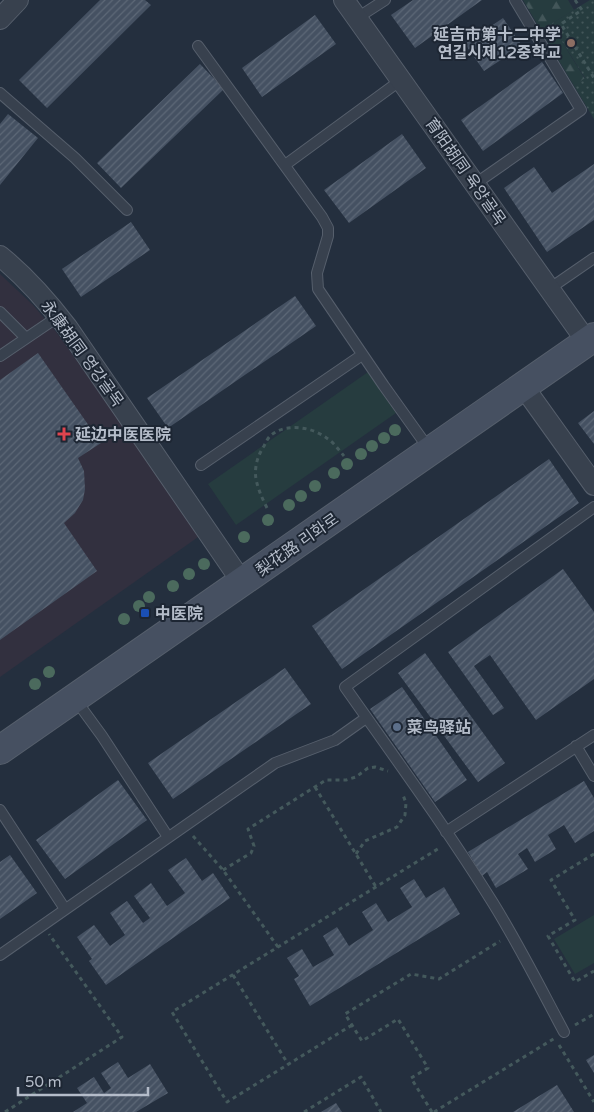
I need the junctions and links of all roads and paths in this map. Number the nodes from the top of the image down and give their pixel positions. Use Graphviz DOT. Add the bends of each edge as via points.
graph roads {
  1 [pos="18,0"];
  2 [pos="344,0"];
  3 [pos="386,0"];
  4 [pos="515,0"];
  5 [pos="576,0"];
  6 [pos="357,18"];
  7 [pos="0,19"];
  8 [pos="198,46"];
  9 [pos="594,78"];
  10 [pos="401,80"];
  11 [pos="0,93"];
  12 [pos="285,165"];
  13 [pos="475,184"];
  14 [pos="127,210"];
  15 [pos="0,256"];
  16 [pos="594,258"];
  17 [pos="549,289"];
  18 [pos="0,312"];
  19 [pos="59,316"];
  20 [pos="26,338"];
  21 [pos="591,340"];
  22 [pos="362,355"];
  23 [pos="0,356"];
  24 [pos="523,386"];
  25 [pos="430,451"];
  26 [pos="344,456"];
  27 [pos="201,465"];
  28 [pos="594,485"];
  29 [pos="594,506"];
  30 [pos="267,508"];
  31 [pos="242,582"];
  32 [pos="74,698"];
  33 [pos="366,718"];
  34 [pos="594,734"];
  35 [pos="2,743"];
  36 [pos="576,746"];
  37 [pos="594,776"];
  38 [pos="394,778"];
  39 [pos="315,787"];
  40 [pos="403,795"];
  41 [pos="0,810"];
  42 [pos="184,826"];
  43 [pos="449,836"];
  44 [pos="168,837"];
  45 [pos="356,854"];
  46 [pos="594,854"];
  47 [pos="223,870"];
  48 [pos="376,887"];
  49 [pos="65,909"];
  50 [pos="43,925"];
  51 [pos="512,934"];
  52 [pos="278,947"];
  53 [pos="0,955"];
  54 [pos="594,971"];
  55 [pos="232,975"];
  56 [pos="594,1014"];
  57 [pos="352,1025"];
  58 [pos="564,1032"];
  59 [pos="555,1038"];
  60 [pos="288,1064"];
  61 [pos="594,1102"];
  62 [pos="5,1112"];
  63 [pos="304,1112"];
  64 [pos="381,1112"];
  65 [pos="433,1112"];
  1 -- 7 [label="street"];
  2 -- 6 [label="street, 育阳胡同 육양골목"];
  3 -- 6 [label="lane"];
  4 -- 13 [label="lane" via="581,110"];
  5 -- 9 [label="path" via="582,10 561,24"];
  6 -- 10 [label="street, 育阳胡同 육양골목"];
  8 -- 12 [label="lane"];
  10 -- 12 [label="lane"];
  10 -- 13 [label="street, 育阳胡同 육양골목"];
  11 -- 14 [label="lane" via="75,158"];
  12 -- 22 [label="lane" via="328,228 317,273 318,289"];
  13 -- 17 [label="street, 育阳胡同 육양골목"];
  15 -- 19 [label="street, 永康胡同 영강골목" via="32,284"];
  16 -- 17 [label="lane"];
  17 -- 21 [label="street, 育阳胡同 육양골목"];
  18 -- 20 [label="lane"];
  19 -- 20 [label="lane"];
  19 -- 31 [label="street, 永康胡同 영강골목"];
  20 -- 23 [label="lane"];
  21 -- 24 [label="street, 梨花路 리화로"];
  22 -- 25 [label="lane"];
  22 -- 27 [label="lane"];
  24 -- 25 [label="street, 梨花路 리화로"];
  24 -- 28 [label="street"];
  25 -- 31 [label="street, 梨花路 리화로"];
  26 -- 30 [label="path" via="328,439 307,429 296,427 269,437 256,466 259,492"];
  29 -- 33 [label="lane" via="345,687"];
  31 -- 32 [label="street, 梨花路 리화로"];
  32 -- 35 [label="street, 梨花路 리화로"];
  32 -- 44 [label="lane"];
  33 -- 42 [label="lane" via="334,740 275,762"];
  33 -- 43 [label="lane"];
  34 -- 36 [label="lane"];
  36 -- 37 [label="lane"];
  36 -- 43 [label="lane"];
  38 -- 39 [label="path" via="388,771 376,767 368,768 356,777 326,780"];
  39 -- 45 [label="path"];
  39 -- 47 [label="path" via="248,829 254,846 252,852"];
  40 -- 45 [label="path" via="405,815 397,827 365,841"];
  41 -- 49 [label="lane"];
  42 -- 44 [label="lane"];
  42 -- 47 [label="path"];
  43 -- 48 [label="path"];
  43 -- 51 [label="lane"];
  44 -- 49 [label="lane"];
  45 -- 48 [label="path"];
  46 -- 54 [label="path" via="551,880 575,920 548,936 575,982"];
  47 -- 52 [label="path"];
  48 -- 52 [label="path"];
  49 -- 50 [label="lane"];
  50 -- 53 [label="lane"];
  50 -- 62 [label="path" via="122,1037"];
  51 -- 57 [label="path" via="439,979 411,974 345,1014"];
  51 -- 58 [label="lane"];
  52 -- 55 [label="path"];
  55 -- 60 [label="path"];
  55 -- 60 [label="path" via="172,1012 227,1102"];
  56 -- 58 [label="path"];
  57 -- 60 [label="path"];
  57 -- 65 [label="path" via="362,1041 398,1019 428,1068 410,1078"];
  58 -- 59 [label="path"];
  59 -- 61 [label="path"];
  59 -- 65 [label="path"];
  63 -- 64 [label="path" via="360,1077"];
}
